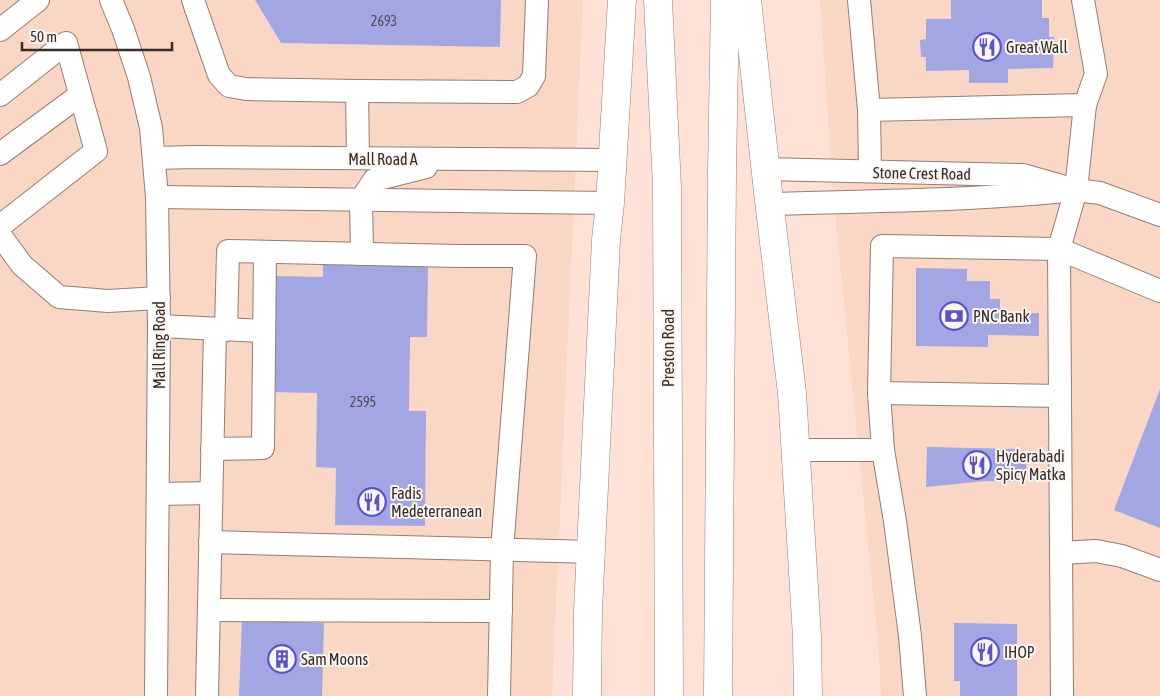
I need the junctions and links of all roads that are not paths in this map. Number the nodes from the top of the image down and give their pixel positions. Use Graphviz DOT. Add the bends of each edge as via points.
graph roads {
  1 [pos="38,0"];
  2 [pos="111,0"];
  3 [pos="192,0"];
  4 [pos="537,0"];
  5 [pos="622,0"];
  6 [pos="658,0"];
  7 [pos="725,0"];
  8 [pos="746,0"];
  9 [pos="859,0"];
  10 [pos="1083,0"];
  11 [pos="0,30"];
  12 [pos="357,91"];
  13 [pos="0,95"];
  14 [pos="80,95"];
  15 [pos="1085,106"];
  16 [pos="869,110"];
  17 [pos="0,154"];
  18 [pos="154,158"];
  19 [pos="358,158"];
  20 [pos="456,160"];
  21 [pos="612,160"];
  22 [pos="765,169"];
  23 [pos="870,171"];
  24 [pos="1076,190"];
  25 [pos="157,197"];
  26 [pos="361,200"];
  27 [pos="610,203"];
  28 [pos="770,204"];
  29 [pos="1160,215"];
  30 [pos="0,226"];
  31 [pos="0,235"];
  32 [pos="1059,249"];
  33 [pos="265,252"];
  34 [pos="362,254"];
  35 [pos="1160,291"];
  36 [pos="159,298"];
  37 [pos="159,326"];
  38 [pos="220,330"];
  39 [pos="264,331"];
  40 [pos="879,393"];
  41 [pos="1060,396"];
  42 [pos="212,449"];
  43 [pos="795,450"];
  44 [pos="884,450"];
  45 [pos="211,493"];
  46 [pos="158,494"];
  47 [pos="210,542"];
  48 [pos="502,550"];
  49 [pos="592,552"];
  50 [pos="1061,553"];
  51 [pos="1160,570"];
  52 [pos="209,610"];
  53 [pos="501,611"];
  54 [pos="156,696"];
  55 [pos="207,696"];
  56 [pos="499,696"];
  57 [pos="587,696"];
  58 [pos="668,696"];
  59 [pos="718,696"];
  60 [pos="808,696"];
  61 [pos="915,696"];
  62 [pos="1062,696"];
  1 -- 11 [label="street"];
  2 -- 18 [label="street, Mall Ring Road" via="139,77 151,128"];
  3 -- 12 [label="street" via="219,75 229,86"];
  4 -- 12 [label="street" via="534,76 528,86 517,92"];
  5 -- 21 [label="main road"];
  6 -- 58 [label="main road, Preston Road" via="667,187"];
  7 -- 59 [label="main road"];
  8 -- 22 [label="main road"];
  9 -- 16 [label="street"];
  10 -- 15 [label="street" via="1096,74"];
  12 -- 19 [label="street"];
  13 -- 14 [label="street" via="66,43"];
  14 -- 17 [label="street"];
  14 -- 30 [label="street" via="96,151"];
  15 -- 16 [label="street"];
  15 -- 24 [label="street"];
  16 -- 23 [label="street"];
  18 -- 19 [label="street, Mall Road A"];
  18 -- 25 [label="street, Mall Ring Road"];
  19 -- 20 [label="street, Mall Road A"];
  20 -- 21 [label="street, Mall Road A"];
  20 -- 26 [label="street" via="374,180"];
  21 -- 27 [label="main road"];
  22 -- 23 [label="street, Stone Crest Road"];
  22 -- 28 [label="main road"];
  23 -- 24 [label="street, Stone Crest Road" via="1023,175"];
  24 -- 28 [label="street, Stone Crest Road" via="969,198"];
  24 -- 29 [label="street, Stone Crest Road" via="1100,193"];
  24 -- 32 [label="street"];
  25 -- 26 [label="street"];
  25 -- 36 [label="street, Mall Ring Road"];
  26 -- 27 [label="street"];
  26 -- 34 [label="street"];
  27 -- 49 [label="main road"];
  28 -- 43 [label="main road" via="792,393"];
  31 -- 36 [label="street" via="22,265 59,297 108,301"];
  32 -- 35 [label="street"];
  32 -- 40 [label="street" via="882,246"];
  32 -- 41 [label="street"];
  33 -- 34 [label="street"];
  33 -- 38 [label="street" via="228,251"];
  33 -- 39 [label="street"];
  34 -- 48 [label="street" via="525,256"];
  36 -- 37 [label="street, Mall Ring Road"];
  37 -- 38 [label="street"];
  37 -- 46 [label="street, Mall Ring Road"];
  38 -- 39 [label="street"];
  38 -- 42 [label="street"];
  39 -- 42 [label="street" via="263,448"];
  40 -- 41 [label="street"];
  40 -- 44 [label="street"];
  41 -- 50 [label="street"];
  42 -- 45 [label="street"];
  43 -- 44 [label="street"];
  43 -- 60 [label="main road"];
  44 -- 61 [label="street" via="910,636"];
  45 -- 46 [label="street"];
  45 -- 47 [label="street"];
  46 -- 54 [label="street, Mall Ring Road"];
  47 -- 48 [label="street"];
  47 -- 52 [label="street"];
  48 -- 49 [label="street"];
  48 -- 53 [label="street"];
  49 -- 57 [label="main road"];
  50 -- 51 [label="street" via="1096,551 1122,556"];
  50 -- 62 [label="street"];
  52 -- 53 [label="street"];
  52 -- 55 [label="street"];
  53 -- 56 [label="street"];
}
